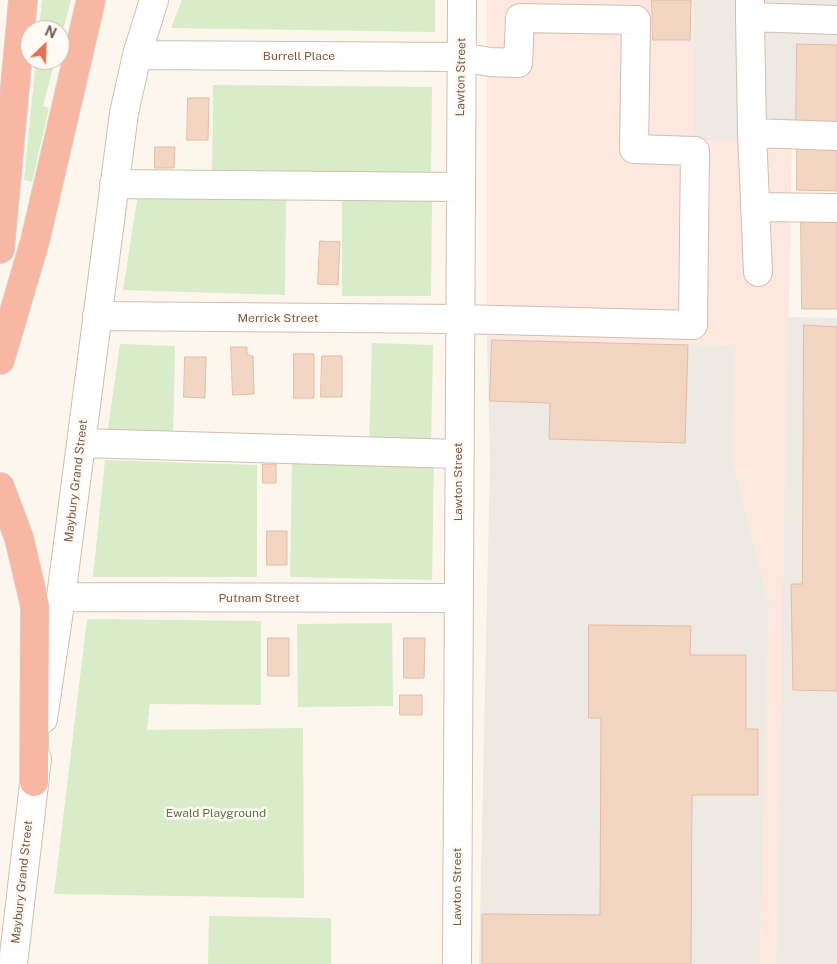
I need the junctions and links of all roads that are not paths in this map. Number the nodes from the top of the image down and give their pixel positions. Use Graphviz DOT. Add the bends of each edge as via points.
graph roads {
  1 [pos="23,0"];
  2 [pos="91,0"];
  3 [pos="154,0"];
  4 [pos="462,0"];
  5 [pos="750,9"];
  6 [pos="837,20"];
  7 [pos="137,54"];
  8 [pos="461,57"];
  9 [pos="752,133"];
  10 [pos="837,136"];
  11 [pos="114,184"];
  12 [pos="460,187"];
  13 [pos="755,207"];
  14 [pos="837,208"];
  15 [pos="0,249"];
  16 [pos="758,272"];
  17 [pos="97,316"];
  18 [pos="459,319"];
  19 [pos="0,360"];
  20 [pos="81,443"];
  21 [pos="458,454"];
  22 [pos="0,487"];
  23 [pos="61,597"];
  24 [pos="457,598"];
  25 [pos="34,782"];
  26 [pos="13,964"];
  27 [pos="457,964"];
  1 -- 15 [label="highway"];
  2 -- 19 [label="highway" via="35,241"];
  3 -- 7 [label="street, Maybury Grand Street"];
  4 -- 8 [label="street, Lawton Street"];
  5 -- 6 [label="street"];
  5 -- 9 [label="street"];
  7 -- 8 [label="street, Burrell Place"];
  7 -- 11 [label="street, Maybury Grand Street" via="124,113"];
  8 -- 12 [label="street, Lawton Street"];
  8 -- 18 [label="street, Burrell Place" via="518,63 520,18 636,20 634,149 695,151 695,160 693,325"];
  9 -- 10 [label="street"];
  9 -- 13 [label="street"];
  11 -- 12 [label="street"];
  11 -- 17 [label="street, Maybury Grand Street"];
  12 -- 18 [label="street, Lawton Street"];
  13 -- 14 [label="street"];
  13 -- 16 [label="street"];
  17 -- 18 [label="street, Merrick Street"];
  17 -- 20 [label="street, Maybury Grand Street"];
  18 -- 21 [label="street, Lawton Street"];
  20 -- 21 [label="street"];
  20 -- 23 [label="street, Maybury Grand Street"];
  21 -- 24 [label="street, Lawton Street"];
  22 -- 25 [label="highway" via="19,538 35,606"];
  23 -- 24 [label="street, Putnam Street"];
  23 -- 25 [label="street, Maybury Grand Street"];
  24 -- 27 [label="street, Lawton Street"];
  25 -- 26 [label="street, Maybury Grand Street"];
}
